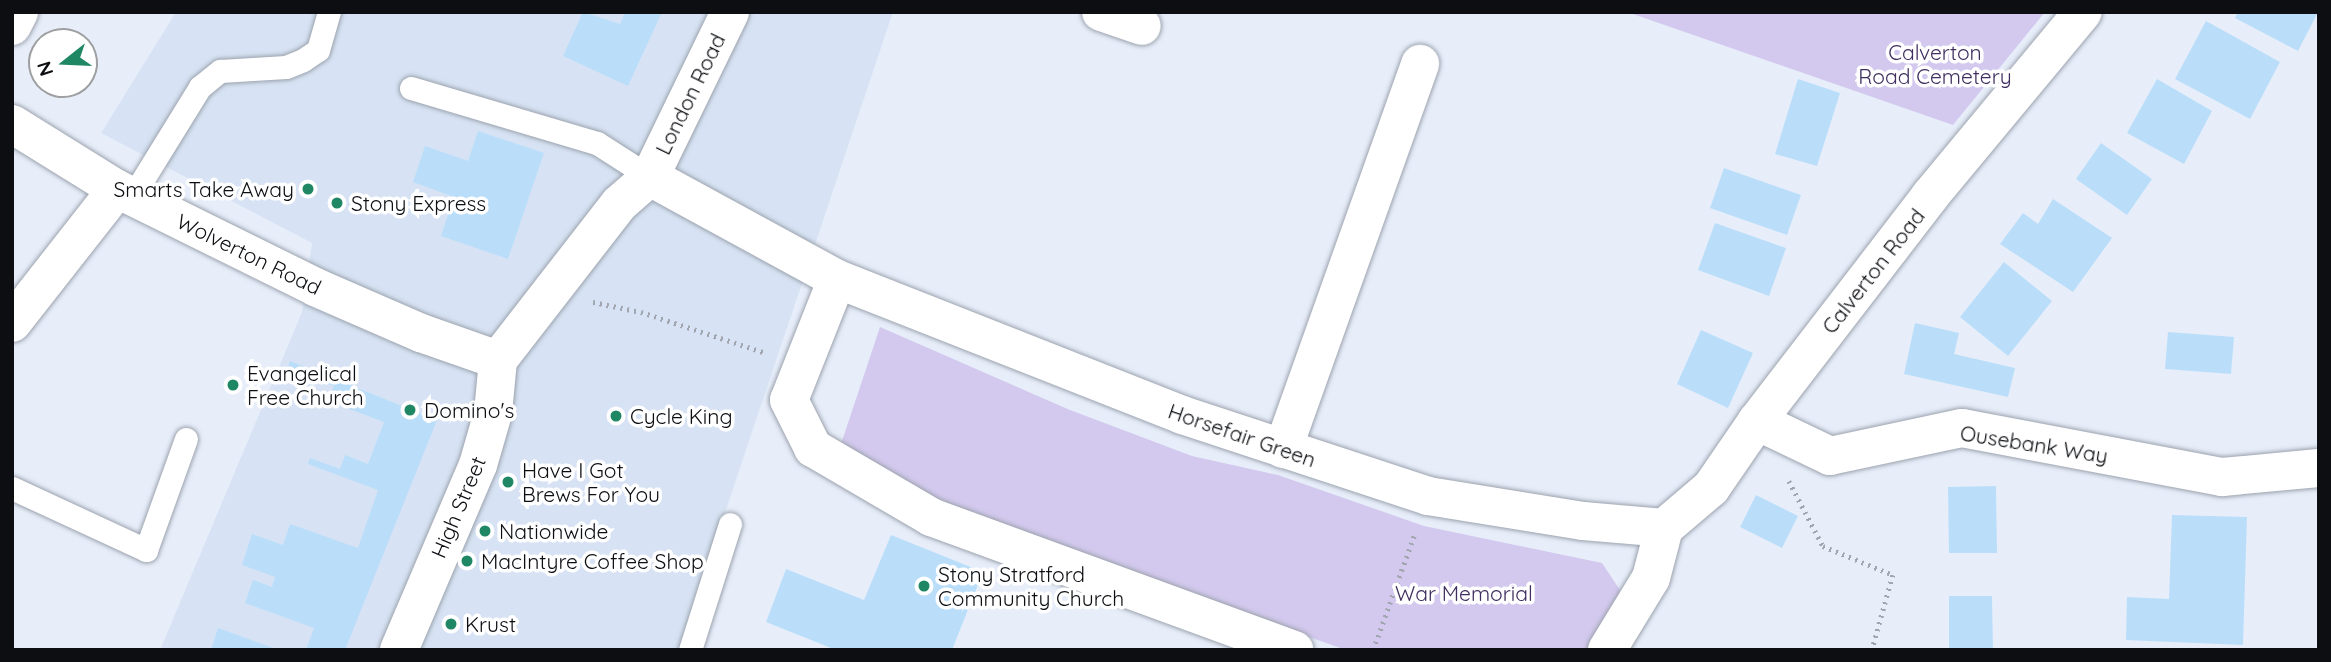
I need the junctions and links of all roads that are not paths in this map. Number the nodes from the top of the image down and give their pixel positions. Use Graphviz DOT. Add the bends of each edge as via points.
graph roads {
  1 [pos="19,12"];
  2 [pos="329,12"];
  3 [pos="730,12"];
  4 [pos="1101,12"];
  5 [pos="2083,12"];
  6 [pos="12,26"];
  7 [pos="1142,26"];
  8 [pos="1420,64"];
  9 [pos="411,88"];
  10 [pos="12,124"];
  11 [pos="650,177"];
  12 [pos="125,193"];
  13 [pos="837,279"];
  14 [pos="12,323"];
  15 [pos="498,360"];
  16 [pos="1757,421"];
  17 [pos="186,439"];
  18 [pos="1283,449"];
  19 [pos="2319,468"];
  20 [pos="12,488"];
  21 [pos="730,524"];
  22 [pos="1664,528"];
  23 [pos="398,650"];
  24 [pos="690,650"];
  25 [pos="1294,650"];
  26 [pos="1607,650"];
  1 -- 6 [label="street"];
  2 -- 12 [label="lane" via="318,50 303,60 286,67 220,71 200,87"];
  3 -- 11 [label="street, London Road"];
  4 -- 7 [label="street"];
  5 -- 16 [label="street, Calverton Road" via="1930,196"];
  8 -- 18 [label="street"];
  9 -- 11 [label="lane" via="597,143"];
  10 -- 12 [label="street, Wolverton Road"];
  11 -- 13 [label="street, Horsefair Green"];
  11 -- 15 [label="street" via="619,204"];
  12 -- 14 [label="street"];
  12 -- 15 [label="street, Wolverton Road" via="315,287"];
  13 -- 18 [label="street, Horsefair Green" via="1076,376"];
  13 -- 25 [label="street" via="789,400 813,447 919,510"];
  15 -- 23 [label="street, High Street" via="493,413 478,465"];
  16 -- 19 [label="street, Ousebank Way" via="1830,456 1962,428 2222,477"];
  16 -- 22 [label="street, Calverton Road" via="1711,488"];
  17 -- 20 [label="lane" via="146,550"];
  18 -- 22 [label="street, Horsefair Green" via="1428,496 1556,517"];
  21 -- 24 [label="lane"];
  22 -- 26 [label="street" via="1651,578"];
}
